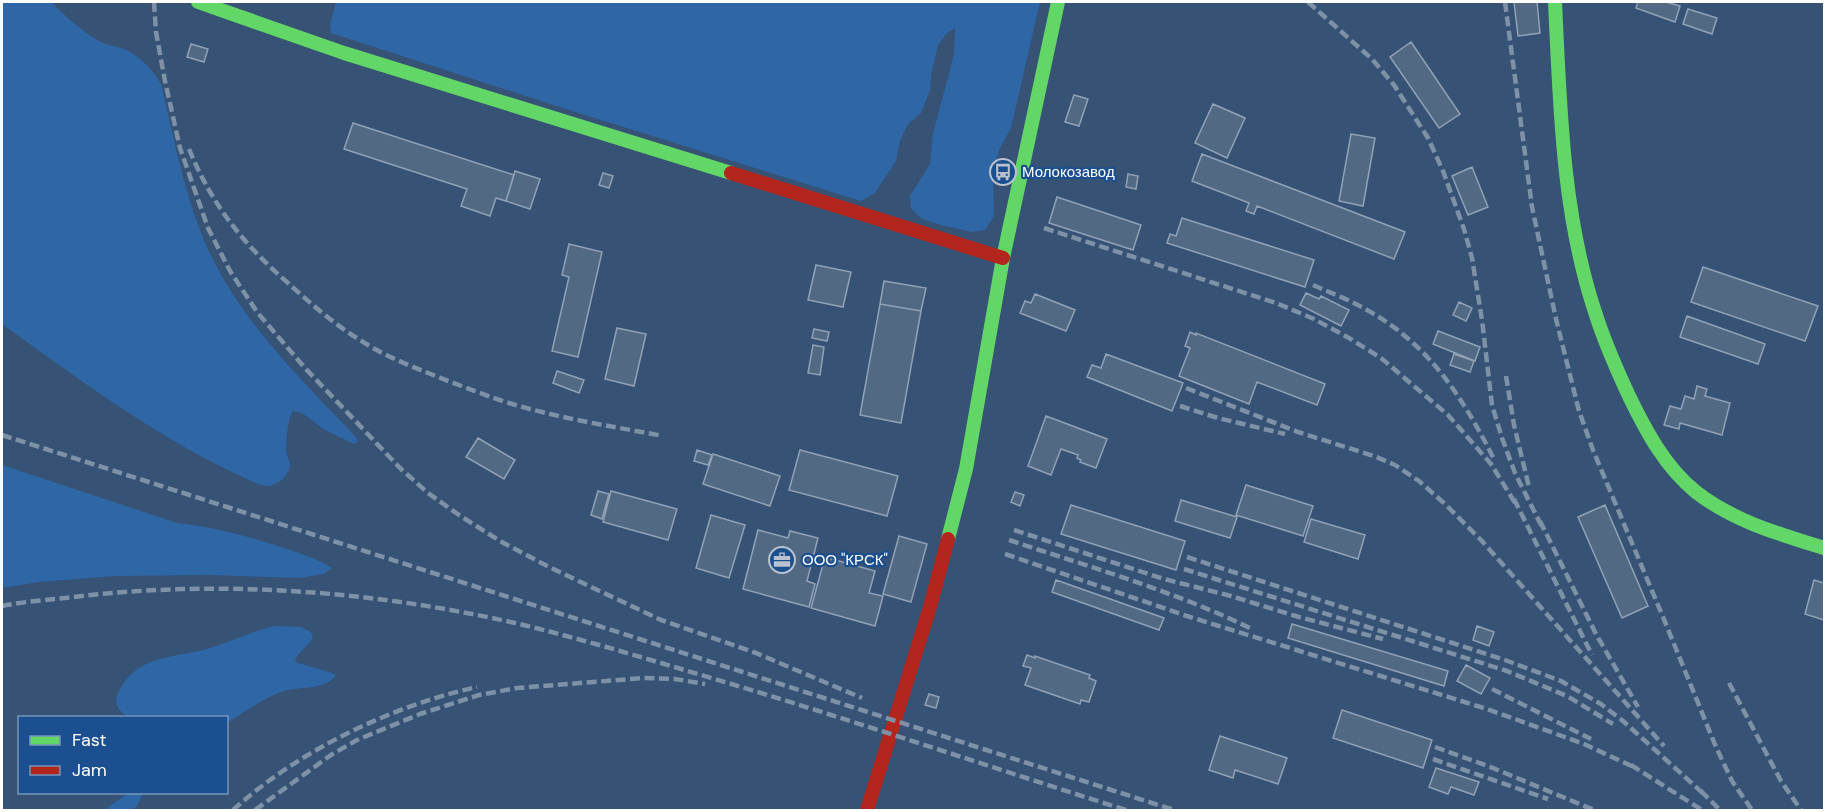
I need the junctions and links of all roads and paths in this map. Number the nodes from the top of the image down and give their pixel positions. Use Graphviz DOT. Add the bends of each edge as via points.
graph roads {
  1 [pos="198,2"];
  2 [pos="1058,2"];
  3 [pos="1555,2"];
  4 [pos="1003,258"];
  5 [pos="1824,548"];
  6 [pos="867,810"];
  1 -- 4 [label="street" via="344,53"];
  2 -- 4 [label="street"];
  3 -- 5 [label="street" via="1560,119 1569,202 1590,299 1629,399 1658,448 1695,491 1747,522"];
  4 -- 6 [label="street" via="970,451 952,528"];
}
